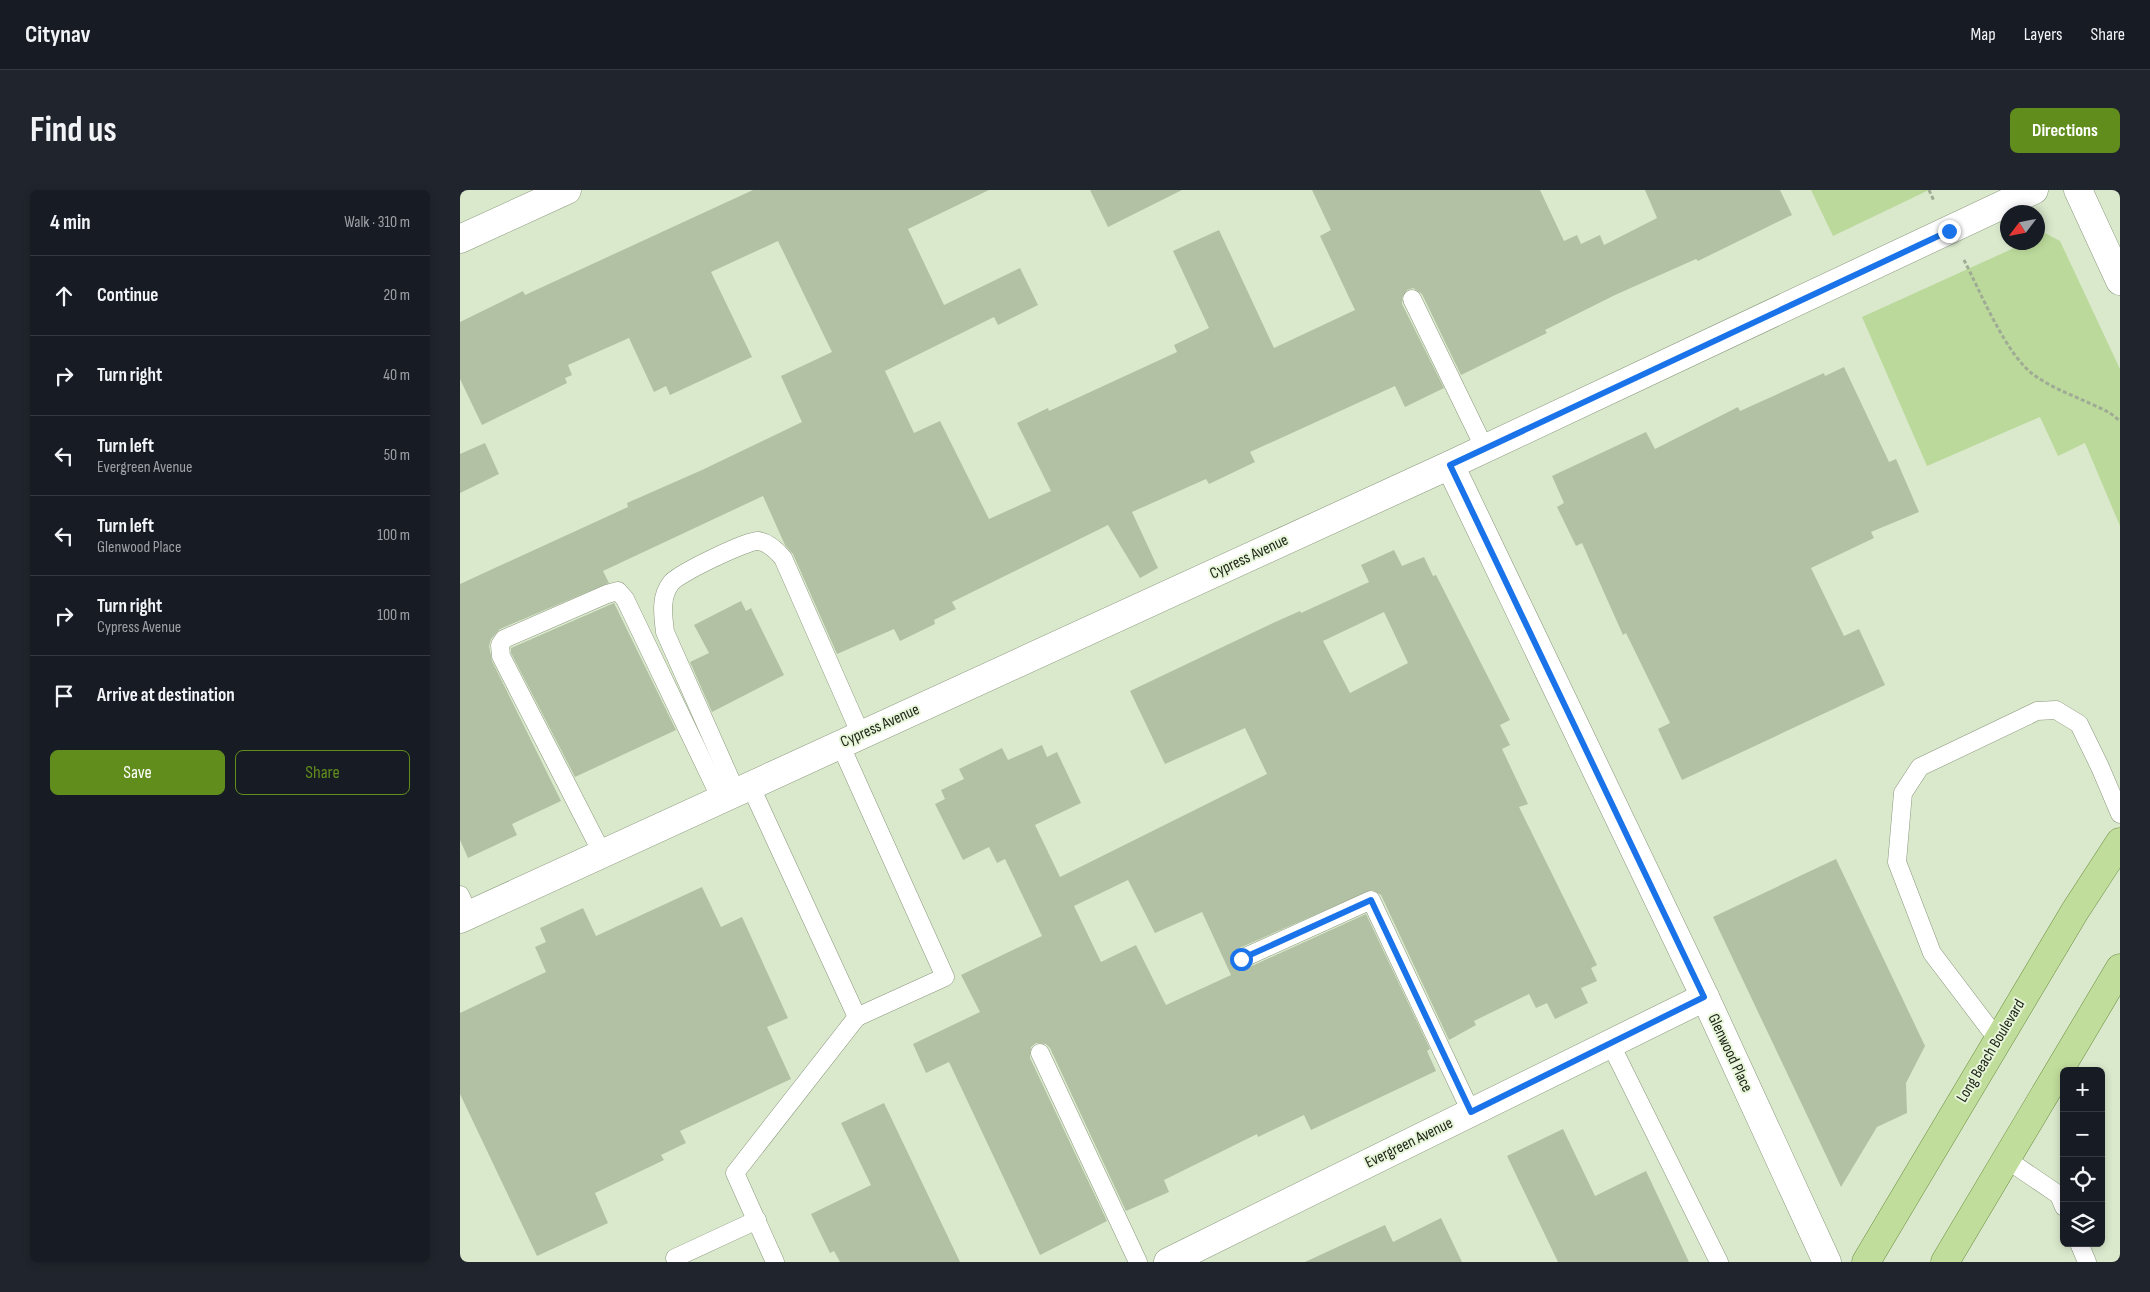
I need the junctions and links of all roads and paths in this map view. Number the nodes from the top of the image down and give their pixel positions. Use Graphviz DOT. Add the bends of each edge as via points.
graph roads {
  1 [pos="567,190"];
  2 [pos="2034,190"];
  3 [pos="2078,190"];
  4 [pos="460,239"];
  5 [pos="1961,255"];
  6 [pos="2120,281"];
  7 [pos="1412,299"];
  8 [pos="2120,421"];
  9 [pos="1485,449"];
  10 [pos="1450,465"];
  11 [pos="851,740"];
  12 [pos="736,792"];
  13 [pos="2120,814"];
  14 [pos="2120,842"];
  15 [pos="602,853"];
  16 [pos="463,910"];
  17 [pos="1241,959"];
  18 [pos="2120,968"];
  19 [pos="1704,997"];
  20 [pos="856,1017"];
  21 [pos="1998,1040"];
  22 [pos="1610,1043"];
  23 [pos="1040,1053"];
  24 [pos="1471,1112"];
  25 [pos="2006,1159"];
  26 [pos="2062,1202"];
  27 [pos="756,1220"];
  28 [pos="2081,1247"];
  29 [pos="673,1261"];
  30 [pos="775,1262"];
  31 [pos="1138,1262"];
  32 [pos="1168,1262"];
  33 [pos="1719,1262"];
  34 [pos="1827,1262"];
  35 [pos="1866,1262"];
  36 [pos="1944,1262"];
  37 [pos="2087,1262"];
  1 -- 4 [label="street"];
  2 -- 9 [label="street, Cypress Avenue"];
  3 -- 6 [label="street"];
  5 -- 8 [label="path" via="2007,342 2034,375"];
  7 -- 9 [label="lane"];
  9 -- 10 [label="street, Cypress Avenue"];
  10 -- 11 [label="street, Cypress Avenue"];
  10 -- 19 [label="street, Glenwood Place"];
  11 -- 12 [label="street, Cypress Avenue"];
  11 -- 12 [label="lane" via="783,558 759,541 748,542 671,582 663,608 665,632"];
  11 -- 20 [label="lane" via="945,977"];
  12 -- 15 [label="street, Cypress Avenue"];
  12 -- 15 [label="lane" via="618,591 504,639 500,645 501,656"];
  12 -- 20 [label="lane"];
  13 -- 21 [label="lane" via="2078,724 2056,710 2037,711 1920,767 1903,793 1897,862 1932,953"];
  14 -- 21 [label="main road, Long Beach Boulevard"];
  15 -- 16 [label="street, Cypress Avenue"];
  17 -- 24 [label="lane" via="1371,900"];
  18 -- 25 [label="main road"];
  19 -- 22 [label="street, Evergreen Avenue"];
  19 -- 34 [label="street, Glenwood Place"];
  20 -- 27 [label="lane" via="735,1173"];
  21 -- 35 [label="main road, Long Beach Boulevard"];
  22 -- 24 [label="street, Evergreen Avenue"];
  22 -- 33 [label="lane"];
  23 -- 31 [label="lane"];
  24 -- 32 [label="street, Evergreen Avenue"];
  25 -- 26 [label="lane" via="2059,1195"];
  25 -- 36 [label="main road"];
  27 -- 29 [label="lane"];
  27 -- 30 [label="lane"];
  28 -- 37 [label="lane"];
}
